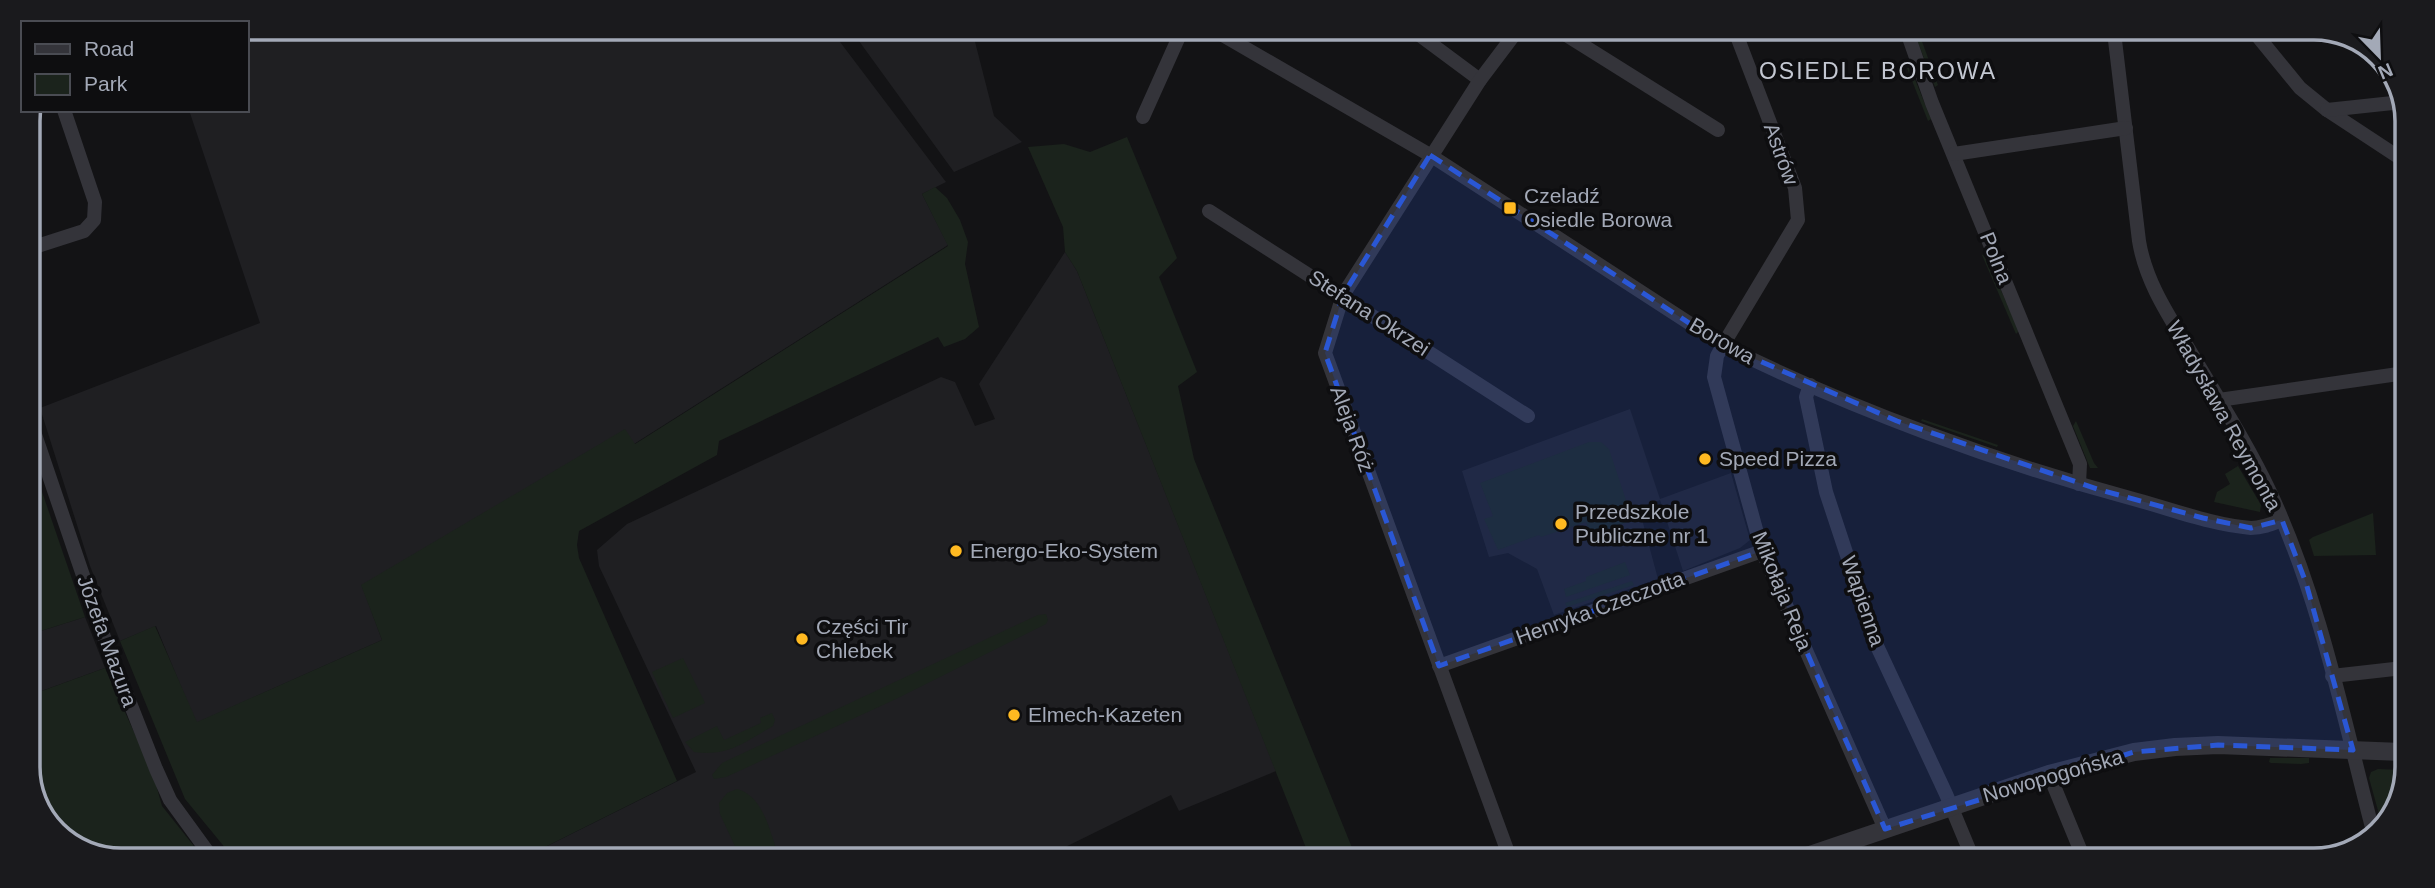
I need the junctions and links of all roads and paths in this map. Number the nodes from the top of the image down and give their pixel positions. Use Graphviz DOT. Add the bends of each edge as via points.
graph roads {
  1 [pos="1178,40"];
  2 [pos="1231,40"];
  3 [pos="1426,40"];
  4 [pos="1510,40"];
  5 [pos="1574,40"];
  6 [pos="1738,40"];
  7 [pos="1910,40"];
  8 [pos="2115,40"];
  9 [pos="2266,40"];
  10 [pos="1480,80"];
  11 [pos="2392,103"];
  12 [pos="2327,110"];
  13 [pos="65,112"];
  14 [pos="1143,117"];
  15 [pos="2126,128"];
  16 [pos="1718,130"];
  17 [pos="1954,154"];
  18 [pos="1430,155"];
  19 [pos="2395,155"];
  20 [pos="1209,211"];
  21 [pos="40,245"];
  22 [pos="1343,295"];
  23 [pos="1723,345"];
  24 [pos="2395,374"];
  25 [pos="1810,384"];
  26 [pos="2219,400"];
  27 [pos="1528,416"];
  28 [pos="40,449"];
  29 [pos="2079,484"];
  30 [pos="2282,520"];
  31 [pos="1762,551"];
  32 [pos="1439,666"];
  33 [pos="2395,669"];
  34 [pos="2333,676"];
  35 [pos="2353,750"];
  36 [pos="2395,752"];
  37 [pos="2049,774"];
  38 [pos="1951,807"];
  39 [pos="2371,824"];
  40 [pos="1885,829"];
  41 [pos="205,848"];
  42 [pos="1506,848"];
  43 [pos="1830,848"];
  44 [pos="1968,848"];
  45 [pos="2079,848"];
  1 -- 14 [label="street"];
  2 -- 18 [label="street, Borowa"];
  3 -- 10 [label="street"];
  4 -- 10 [label="street, Aleja Róż"];
  5 -- 16 [label="street"];
  6 -- 23 [label="street, Astrów" via="1795,188 1798,220"];
  7 -- 17 [label="street, Polna"];
  8 -- 15 [label="street, Władysława Reymonta"];
  9 -- 12 [label="street" via="2300,88"];
  10 -- 18 [label="street, Aleja Róż"];
  11 -- 12 [label="street"];
  12 -- 19 [label="street"];
  13 -- 21 [label="street" via="95,202 94,220 84,231"];
  15 -- 17 [label="street"];
  15 -- 26 [label="street, Władysława Reymonta" via="2146,269"];
  17 -- 29 [label="street, Polna" via="2080,464"];
  18 -- 22 [label="street, Aleja Róż"];
  18 -- 23 [label="street, Borowa"];
  20 -- 22 [label="street, Stefana Okrzei"];
  22 -- 27 [label="street, Stefana Okrzei"];
  22 -- 32 [label="street, Aleja Róż" via="1325,353"];
  23 -- 25 [label="street, Borowa"];
  23 -- 31 [label="street, Mikołaja Reja" via="1714,377"];
  24 -- 26 [label="street"];
  25 -- 29 [label="street, Borowa" via="1897,421"];
  25 -- 38 [label="street, Wapienna" via="1806,397 1826,492 1877,646"];
  26 -- 30 [label="street, Władysława Reymonta"];
  28 -- 41 [label="street, Józefa Mazura" via="104,637 156,769 170,800"];
  29 -- 30 [label="street, Borowa" via="2251,528"];
  30 -- 34 [label="street, Władysława Reymonta"];
  31 -- 32 [label="street, Henryka Czeczotta"];
  31 -- 40 [label="street, Mikołaja Reja"];
  32 -- 42 [label="street, Aleja Róż"];
  33 -- 34 [label="street"];
  34 -- 35 [label="street, Władysława Reymonta"];
  35 -- 36 [label="street, Nowopogońska"];
  35 -- 37 [label="street, Nowopogońska" via="2175,747 2134,752"];
  35 -- 39 [label="street, Władysława Reymonta"];
  37 -- 38 [label="street, Nowopogońska"];
  37 -- 45 [label="street"];
  38 -- 40 [label="street, Nowopogońska"];
  38 -- 44 [label="street, Wapienna"];
  40 -- 43 [label="street, Nowopogońska"];
}
